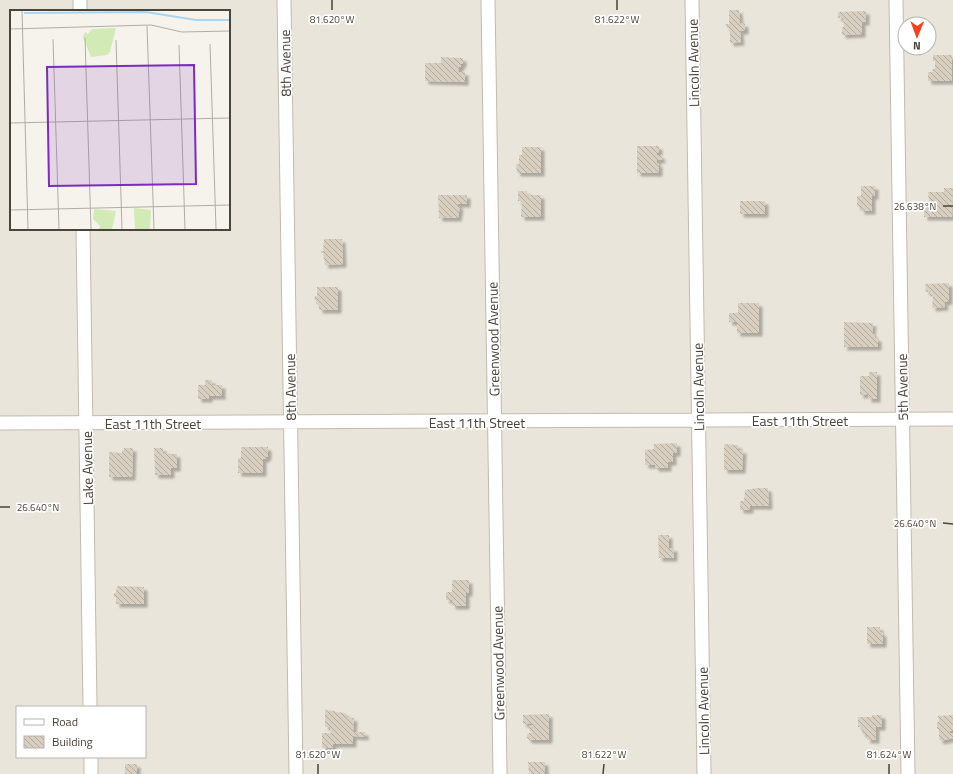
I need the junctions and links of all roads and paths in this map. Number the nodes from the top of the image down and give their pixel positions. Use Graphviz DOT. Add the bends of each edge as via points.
graph roads {
  1 [pos="284,0"];
  2 [pos="488,0"];
  3 [pos="692,0"];
  4 [pos="896,0"];
  5 [pos="83,230"];
  6 [pos="902,419"];
  7 [pos="953,419"];
  8 [pos="698,421"];
  9 [pos="290,422"];
  10 [pos="495,422"];
  11 [pos="0,423"];
  12 [pos="86,423"];
  13 [pos="90,706"];
  14 [pos="91,758"];
  15 [pos="91,774"];
  16 [pos="296,774"];
  17 [pos="500,774"];
  18 [pos="704,774"];
  19 [pos="908,774"];
  1 -- 9 [label="street, 8th Avenue"];
  2 -- 10 [label="street, Greenwood Avenue"];
  3 -- 8 [label="street, Lincoln Avenue"];
  4 -- 6 [label="street, 5th Avenue"];
  5 -- 12 [label="street, Lake Avenue"];
  6 -- 7 [label="street, East 11th Street"];
  6 -- 8 [label="street, East 11th Street"];
  6 -- 19 [label="street, 5th Avenue"];
  8 -- 10 [label="street, East 11th Street"];
  8 -- 18 [label="street, Lincoln Avenue"];
  9 -- 10 [label="street, East 11th Street"];
  9 -- 12 [label="street, East 11th Street"];
  9 -- 16 [label="street, 8th Avenue"];
  10 -- 17 [label="street, Greenwood Avenue"];
  11 -- 12 [label="street, East 11th Street"];
  12 -- 13 [label="street, Lake Avenue"];
  14 -- 15 [label="street"];
}
